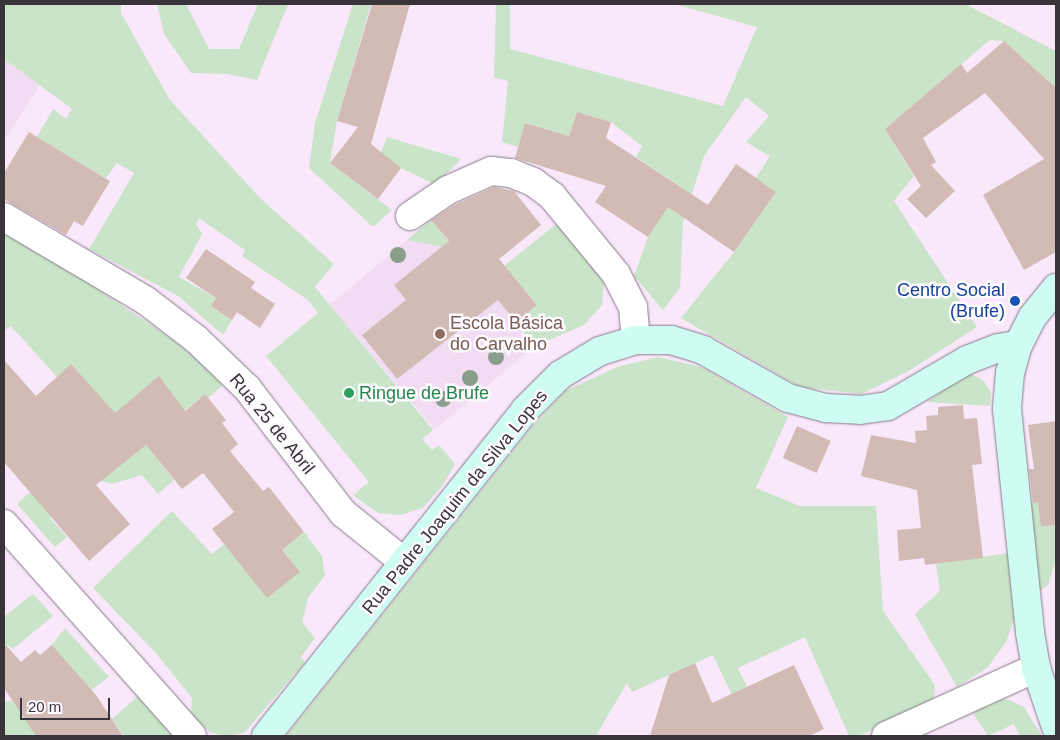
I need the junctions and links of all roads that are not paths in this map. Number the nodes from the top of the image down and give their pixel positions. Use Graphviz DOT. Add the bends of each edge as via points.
graph roads {
  1 [pos="410,216"];
  2 [pos="4,217"];
  3 [pos="1056,288"];
  4 [pos="636,340"];
  5 [pos="1018,345"];
  6 [pos="4,524"];
  7 [pos="404,562"];
  8 [pos="1036,668"];
  9 [pos="1056,727"];
  10 [pos="192,736"];
  11 [pos="266,736"];
  12 [pos="886,736"];
  1 -- 4 [label="street" via="448,190 491,171 512,173 533,182 558,202 616,274 633,307"];
  2 -- 7 [label="street, Rua 25 de Abril" via="145,300 196,339 247,388 343,512"];
  3 -- 5 [label="street" via="1032,318"];
  4 -- 5 [label="street, Rua Padre Joaquim da Silva Lopes" via="671,340 703,350 788,398 825,408 860,410 888,406 967,360 998,348"];
  4 -- 7 [label="street, Rua Padre Joaquim da Silva Lopes" via="600,351 560,375 525,410"];
  5 -- 8 [label="street" via="1010,373 1008,409"];
  6 -- 10 [label="street"];
  7 -- 11 [label="street, Rua Padre Joaquim da Silva Lopes"];
  8 -- 9 [label="street"];
  8 -- 12 [label="street"];
}
